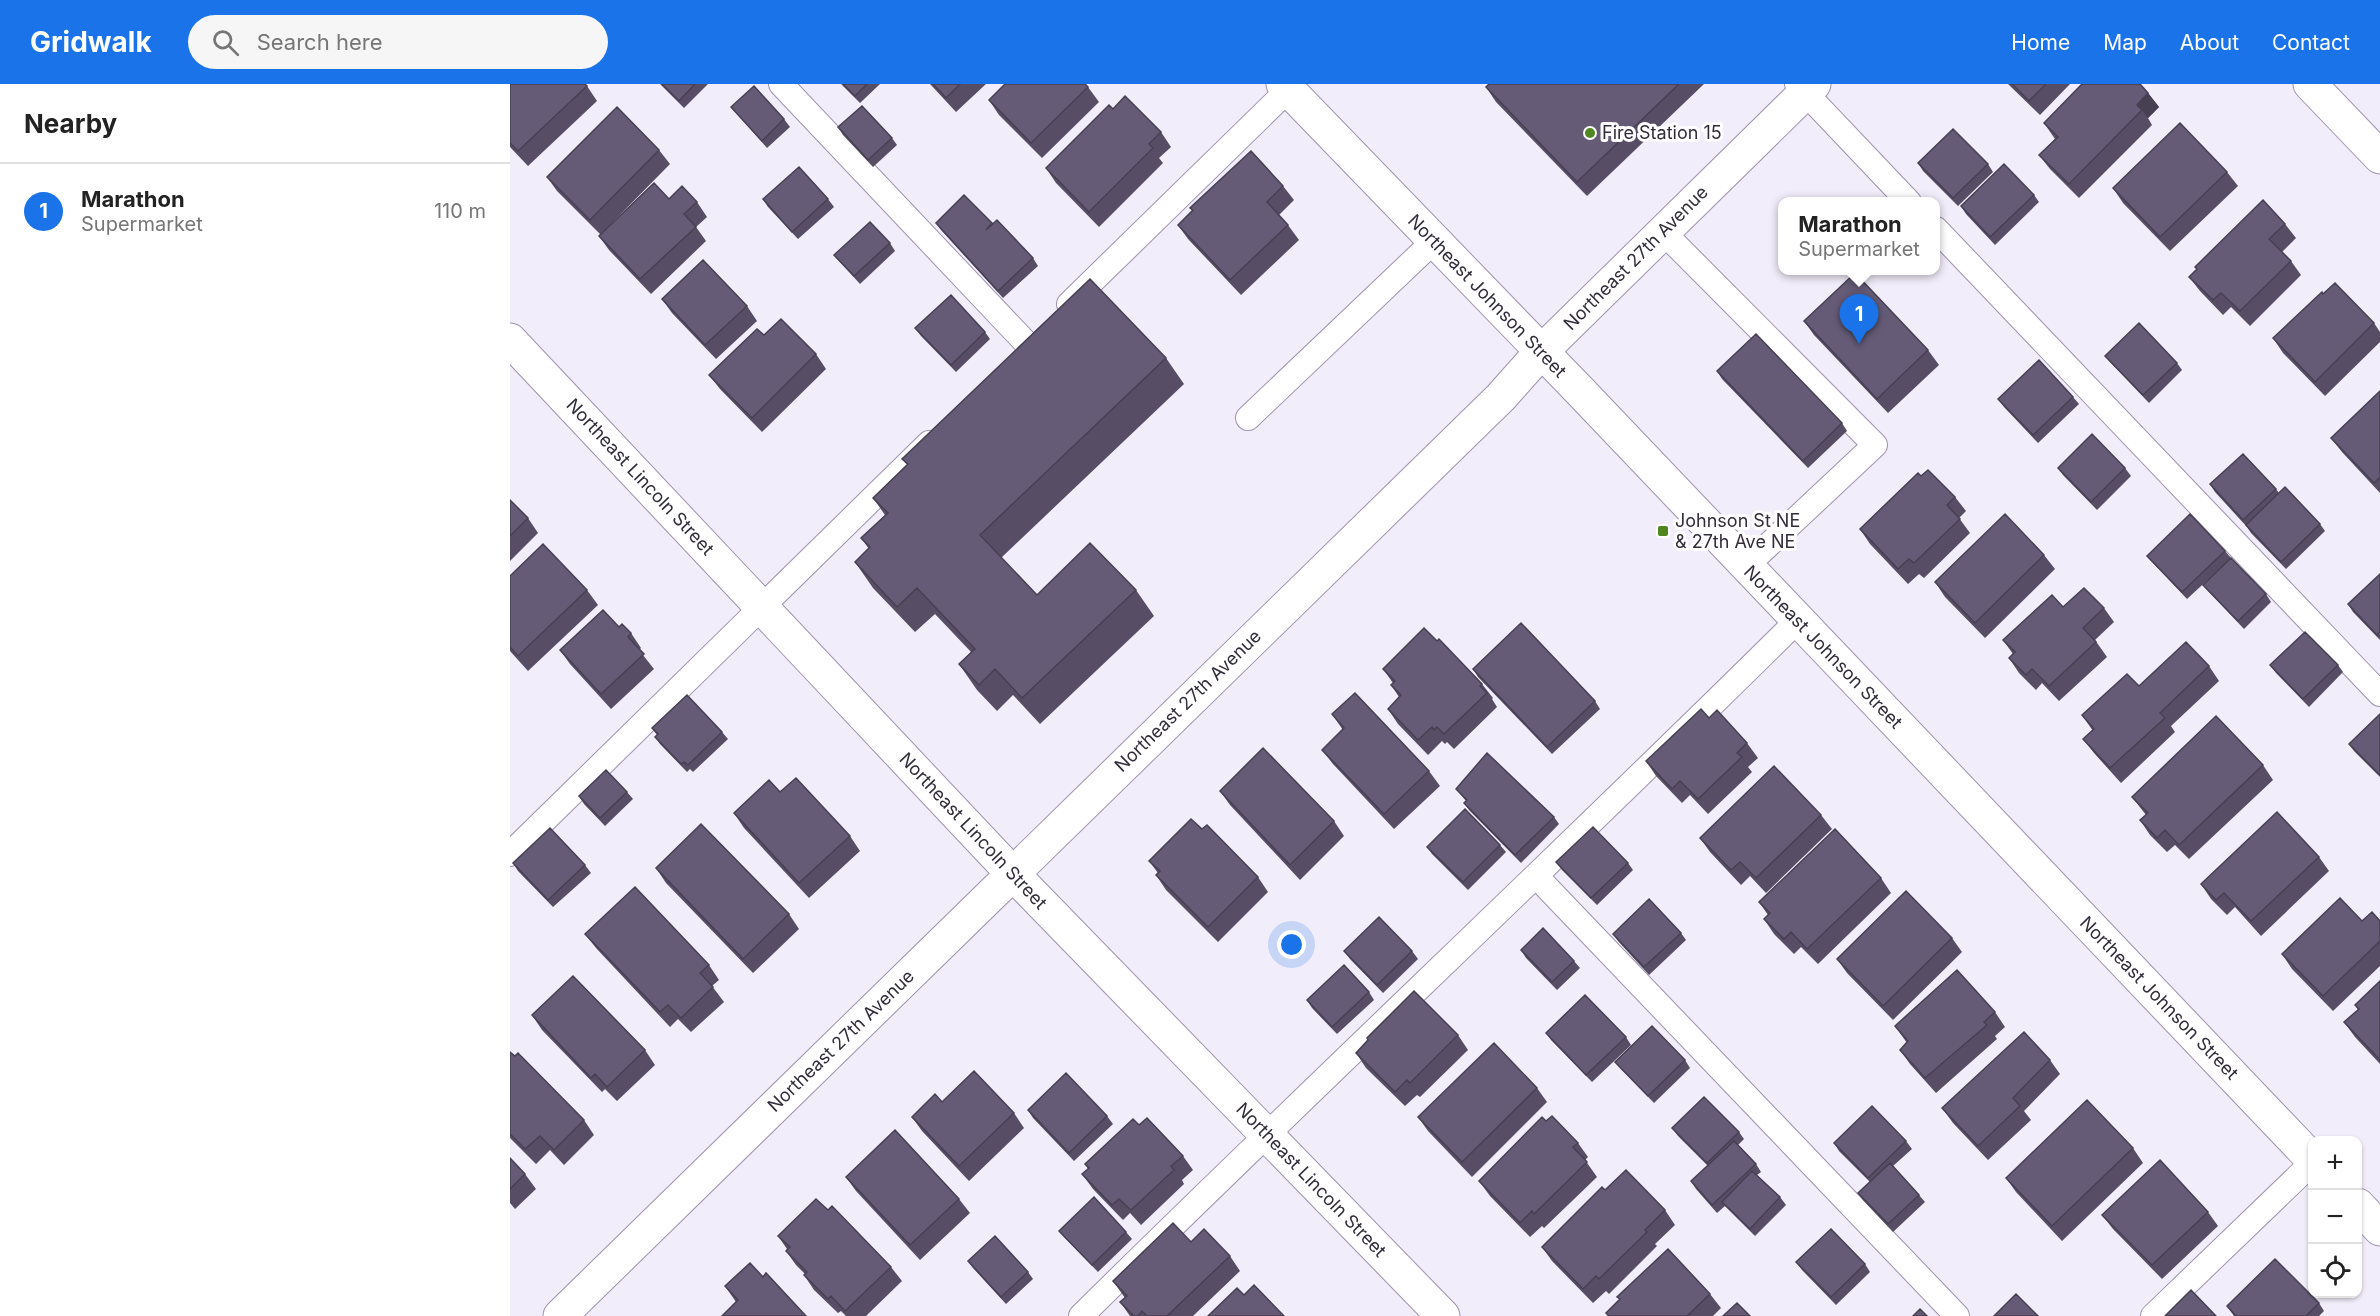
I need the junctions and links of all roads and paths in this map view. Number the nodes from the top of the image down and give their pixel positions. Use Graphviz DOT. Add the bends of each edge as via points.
graph roads {
  1 [pos="781,84"];
  2 [pos="2310,84"];
  3 [pos="1285,87"];
  4 [pos="1805,87"];
  5 [pos="2380,157"];
  6 [pos="1905,197"];
  7 [pos="1662,231"];
  8 [pos="1940,234"];
  9 [pos="1434,241"];
  10 [pos="1042,331"];
  11 [pos="510,340"];
  12 [pos="1541,352"];
  13 [pos="1011,362"];
  14 [pos="1248,418"];
  15 [pos="943,429"];
  16 [pos="1746,566"];
  17 [pos="762,608"];
  18 [pos="1798,620"];
  19 [pos="2380,694"];
  20 [pos="510,854"];
  21 [pos="1012,873"];
  22 [pos="1536,876"];
  23 [pos="1266,1134"];
  24 [pos="2308,1156"];
  25 [pos="2308,1166"];
  26 [pos="2362,1210"];
  27 [pos="2380,1229"];
  28 [pos="560,1316"];
  29 [pos="1082,1316"];
  30 [pos="1443,1316"];
  31 [pos="1956,1316"];
  32 [pos="2153,1316"];
  1 -- 10 [label="lane"];
  2 -- 5 [label="street"];
  3 -- 9 [label="street, Northeast Johnson Street"];
  3 -- 10 [label="lane"];
  4 -- 6 [label="lane"];
  4 -- 7 [label="street, Northeast 27th Avenue"];
  7 -- 12 [label="street, Northeast 27th Avenue"];
  7 -- 16 [label="lane" via="1875,445"];
  8 -- 19 [label="lane"];
  9 -- 12 [label="street, Northeast Johnson Street"];
  9 -- 14 [label="lane"];
  10 -- 13 [label="lane"];
  11 -- 17 [label="street, Northeast Lincoln Street"];
  12 -- 16 [label="street, Northeast Johnson Street"];
  12 -- 21 [label="street, Northeast 27th Avenue" via="1501,396"];
  15 -- 17 [label="lane"];
  16 -- 18 [label="street, Northeast Johnson Street"];
  17 -- 20 [label="lane"];
  17 -- 21 [label="street, Northeast Lincoln Street"];
  18 -- 22 [label="lane"];
  18 -- 24 [label="street, Northeast Johnson Street"];
  21 -- 23 [label="street, Northeast Lincoln Street"];
  21 -- 28 [label="street, Northeast 27th Avenue"];
  22 -- 23 [label="lane"];
  22 -- 31 [label="lane"];
  23 -- 29 [label="lane"];
  23 -- 30 [label="street, Northeast Lincoln Street"];
  25 -- 32 [label="lane"];
  26 -- 27 [label="street"];
}
